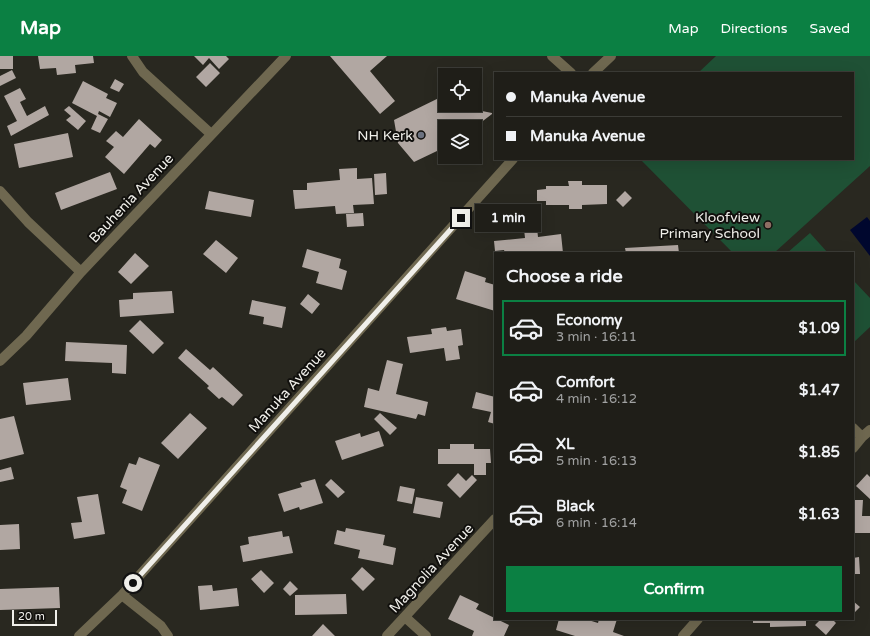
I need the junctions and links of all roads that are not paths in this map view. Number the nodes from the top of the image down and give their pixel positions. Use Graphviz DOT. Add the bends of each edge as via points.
graph roads {
  1 [pos="132,56"];
  2 [pos="286,56"];
  3 [pos="552,56"];
  4 [pos="612,56"];
  5 [pos="570,72"];
  6 [pos="594,72"];
  7 [pos="211,134"];
  8 [pos="513,160"];
  9 [pos="0,191"];
  10 [pos="81,272"];
  11 [pos="0,361"];
  12 [pos="854,429"];
  13 [pos="870,430"];
  14 [pos="862,437"];
  15 [pos="854,447"];
  16 [pos="494,520"];
  17 [pos="122,595"];
  18 [pos="406,617"];
  19 [pos="697,620"];
  20 [pos="79,636"];
  21 [pos="168,636"];
  22 [pos="387,636"];
  23 [pos="426,636"];
  24 [pos="683,636"];
  1 -- 7 [label="street" via="143,72"];
  2 -- 7 [label="street, Bauhenia Avenue"];
  3 -- 5 [label="street"];
  4 -- 6 [label="street"];
  7 -- 10 [label="street, Bauhenia Avenue"];
  8 -- 17 [label="street, Manuka Avenue"];
  9 -- 10 [label="street" via="28,222"];
  10 -- 11 [label="street, Bauhenia Avenue" via="26,336"];
  12 -- 14 [label="street"];
  13 -- 14 [label="street"];
  14 -- 15 [label="street"];
  16 -- 18 [label="street, Magnolia Avenue"];
  17 -- 20 [label="street, Manuka Avenue"];
  17 -- 21 [label="street" via="161,626"];
  18 -- 22 [label="street, Magnolia Avenue"];
  18 -- 23 [label="street"];
  19 -- 24 [label="street"];
}
